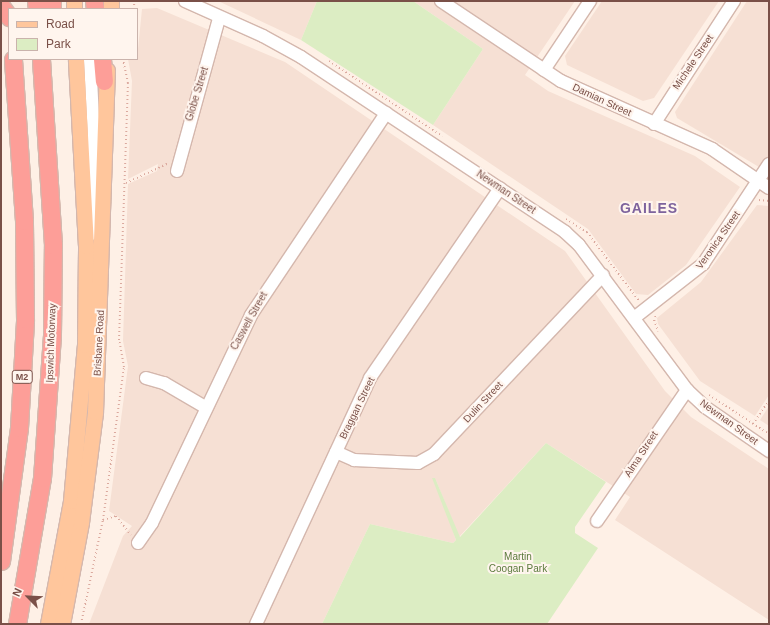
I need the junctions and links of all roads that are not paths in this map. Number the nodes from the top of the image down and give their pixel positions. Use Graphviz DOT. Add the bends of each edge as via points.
graph roads {
  1 [pos="185,1"];
  2 [pos="443,1"];
  3 [pos="590,1"];
  4 [pos="734,1"];
  5 [pos="1,6"];
  6 [pos="8,16"];
  7 [pos="219,18"];
  8 [pos="13,60"];
  9 [pos="76,60"];
  10 [pos="90,60"];
  11 [pos="102,60"];
  12 [pos="109,60"];
  13 [pos="43,63"];
  14 [pos="544,70"];
  15 [pos="104,81"];
  16 [pos="386,113"];
  17 [pos="654,124"];
  18 [pos="769,164"];
  19 [pos="177,171"];
  20 [pos="758,181"];
  21 [pos="500,188"];
  22 [pos="769,188"];
  23 [pos="86,246"];
  24 [pos="603,275"];
  25 [pos="634,318"];
  26 [pos="146,378"];
  27 [pos="687,390"];
  28 [pos="205,407"];
  29 [pos="769,451"];
  30 [pos="336,452"];
  31 [pos="597,521"];
  32 [pos="138,543"];
  33 [pos="1,561"];
  34 [pos="18,624"];
  35 [pos="48,624"];
  36 [pos="62,624"];
  37 [pos="256,624"];
  1 -- 7 [label="street, Newman Street"];
  2 -- 14 [label="street, Damian Street"];
  3 -- 14 [label="street"];
  4 -- 17 [label="street, Michele Street"];
  5 -- 6 [label="highway"];
  7 -- 16 [label="street, Newman Street" via="294,53"];
  7 -- 19 [label="street, Globe Street"];
  8 -- 33 [label="highway, M2" via="24,221 25,319 19,428"];
  9 -- 23 [label="main road, Brisbane Road"];
  10 -- 23 [label="street" via="94,170 92,233"];
  11 -- 15 [label="highway"];
  12 -- 15 [label="main road, Brisbane Road"];
  13 -- 34 [label="highway, Ipswich Motorway" via="53,245 52,342 37,514"];
  14 -- 17 [label="street, Damian Street"];
  15 -- 36 [label="main road, Brisbane Road" via="106,154 95,412 81,522"];
  16 -- 21 [label="street, Newman Street"];
  16 -- 28 [label="street, Caswell Street" via="255,309"];
  17 -- 20 [label="street, Damian Street" via="712,149"];
  18 -- 20 [label="street, Veronica Street"];
  20 -- 22 [label="street, Damian Street"];
  20 -- 25 [label="street, Veronica Street" via="703,264"];
  21 -- 24 [label="street, Newman Street" via="565,232"];
  21 -- 30 [label="street, Braggan Street" via="370,378"];
  23 -- 35 [label="main road, Brisbane Road" via="80,418 71,501"];
  24 -- 25 [label="street, Newman Street"];
  24 -- 30 [label="street, Dulin Street" via="434,454 418,463 354,460"];
  25 -- 27 [label="street, Newman Street"];
  26 -- 28 [label="street" via="164,383"];
  27 -- 29 [label="street, Newman Street"];
  27 -- 31 [label="street, Alma Street" via="673,406"];
  28 -- 32 [label="street, Caswell Street" via="152,524"];
  30 -- 37 [label="street, Braggan Street"];
}
